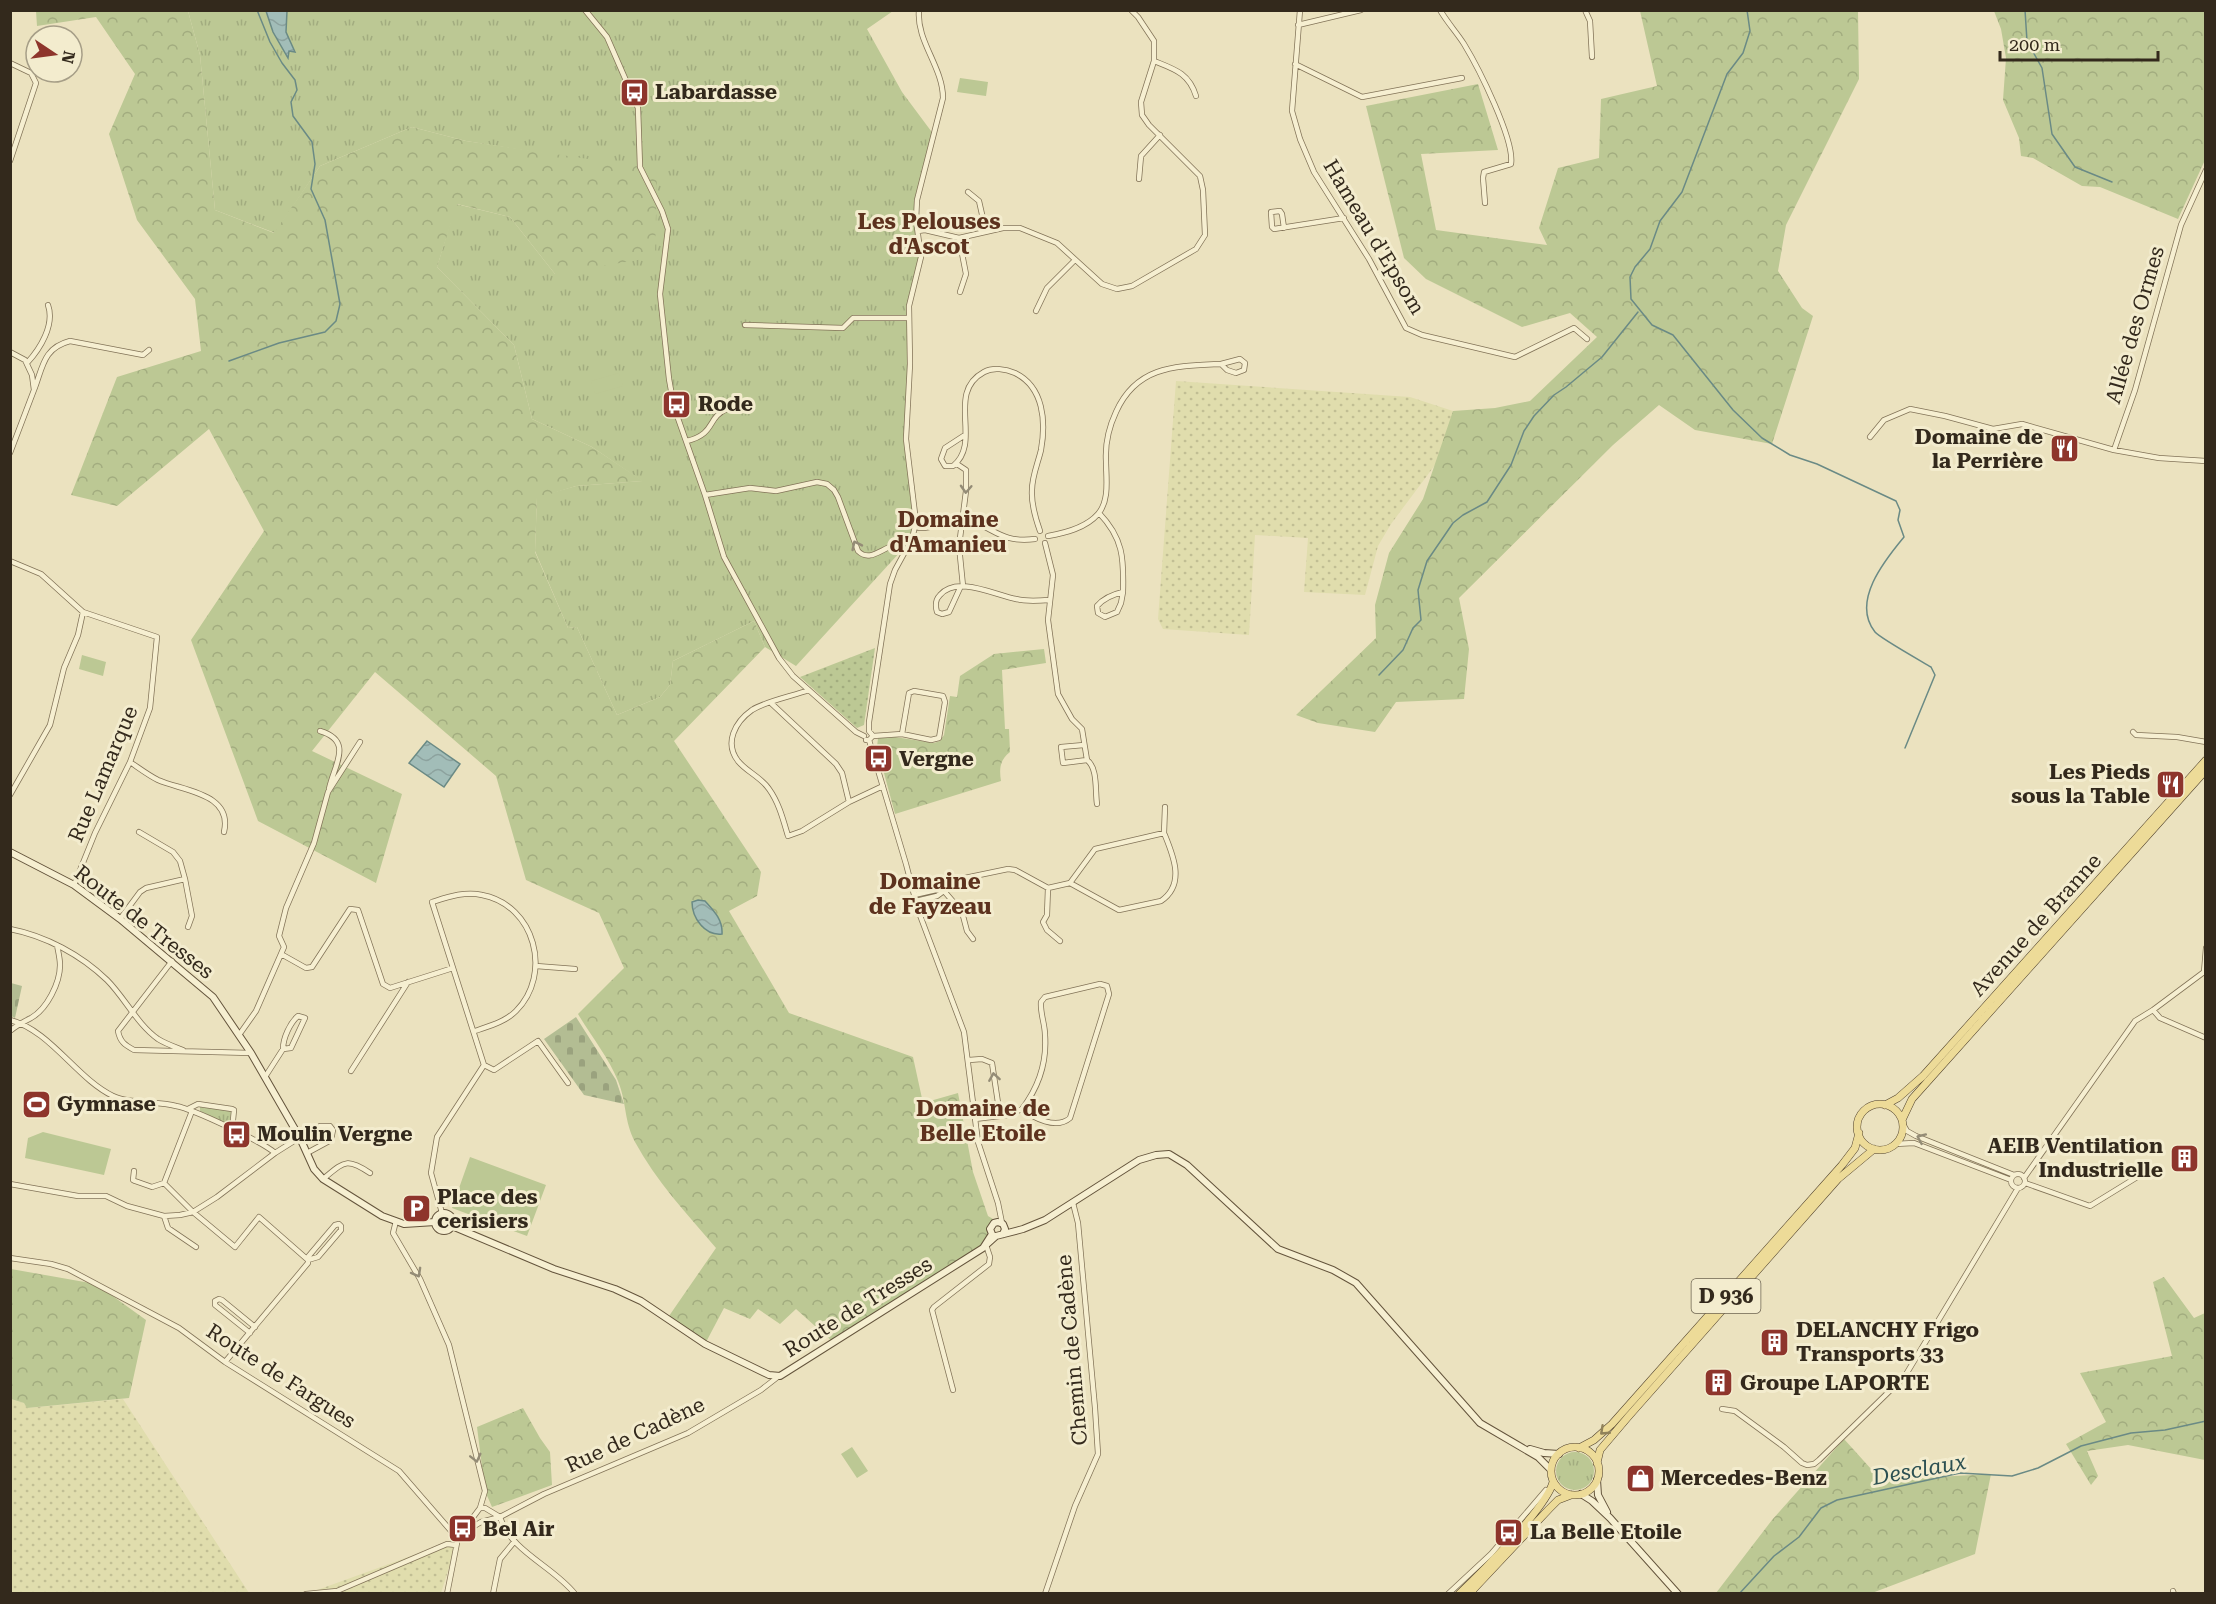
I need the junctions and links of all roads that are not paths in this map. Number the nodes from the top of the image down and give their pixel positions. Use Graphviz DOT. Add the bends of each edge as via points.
graph roads {
  1 [pos="585,10"];
  2 [pos="920,10"];
  3 [pos="1131,10"];
  4 [pos="1300,10"];
  5 [pos="1361,10"];
  6 [pos="1440,10"];
  7 [pos="1585,10"];
  8 [pos="1349,12"];
  9 [pos="1298,25"];
  10 [pos="1592,57"];
  11 [pos="1154,61"];
  12 [pos="10,63"];
  13 [pos="1295,64"];
  14 [pos="1462,78"];
  15 [pos="1196,96"];
  16 [pos="1160,135"];
  17 [pos="10,161"];
  18 [pos="2205,170"];
  19 [pos="1139,179"];
  20 [pos="968,192"];
  21 [pos="1485,203"];
  22 [pos="1344,218"];
  23 [pos="1284,228"];
  24 [pos="918,231"];
  25 [pos="986,232"];
  26 [pos="959,238"];
  27 [pos="1075,260"];
  28 [pos="960,292"];
  29 [pos="48,305"];
  30 [pos="1036,311"];
  31 [pos="909,318"];
  32 [pos="750,331"];
  33 [pos="1587,339"];
  34 [pos="149,350"];
  35 [pos="11,354"];
  36 [pos="1221,364"];
  37 [pos="27,365"];
  38 [pos="43,365"];
  39 [pos="34,390"];
  40 [pos="727,409"];
  41 [pos="965,435"];
  42 [pos="1870,437"];
  43 [pos="687,441"];
  44 [pos="2114,450"];
  45 [pos="10,453"];
  46 [pos="2205,460"];
  47 [pos="957,464"];
  48 [pos="705,495"];
  49 [pos="1099,513"];
  50 [pos="962,520"];
  51 [pos="916,527"];
  52 [pos="1040,531"];
  53 [pos="1048,536"];
  54 [pos="1035,538"];
  55 [pos="1045,543"];
  56 [pos="905,551"];
  57 [pos="10,561"];
  58 [pos="962,587"];
  59 [pos="1123,592"];
  60 [pos="1050,600"];
  61 [pos="83,612"];
  62 [pos="809,690"];
  63 [pos="771,703"];
  64 [pos="320,731"];
  65 [pos="2133,732"];
  66 [pos="871,734"];
  67 [pos="902,734"];
  68 [pos="864,736"];
  69 [pos="869,740"];
  70 [pos="360,742"];
  71 [pos="2205,742"];
  72 [pos="1084,744"];
  73 [pos="1087,760"];
  74 [pos="2205,760"];
  75 [pos="130,762"];
  76 [pos="2205,770"];
  77 [pos="883,786"];
  78 [pos="328,792"];
  79 [pos="10,795"];
  80 [pos="849,802"];
  81 [pos="1097,804"];
  82 [pos="1165,807"];
  83 [pos="139,832"];
  84 [pos="224,832"];
  85 [pos="1164,833"];
  86 [pos="10,852"];
  87 [pos="185,879"];
  88 [pos="1070,883"];
  89 [pos="74,885"];
  90 [pos="1048,888"];
  91 [pos="944,891"];
  92 [pos="914,895"];
  93 [pos="916,901"];
  94 [pos="120,919"];
  95 [pos="188,927"];
  96 [pos="10,929"];
  97 [pos="973,939"];
  98 [pos="1060,941"];
  99 [pos="57,945"];
  100 [pos="2205,948"];
  101 [pos="281,954"];
  102 [pos="172,961"];
  103 [pos="536,966"];
  104 [pos="453,968"];
  105 [pos="575,969"];
  106 [pos="2205,972"];
  107 [pos="408,982"];
  108 [pos="2153,1010"];
  109 [pos="133,1012"];
  110 [pos="10,1020"];
  111 [pos="20,1023"];
  112 [pos="10,1031"];
  113 [pos="475,1031"];
  114 [pos="239,1035"];
  115 [pos="2205,1038"];
  116 [pos="283,1049"];
  117 [pos="187,1052"];
  118 [pos="251,1053"];
  119 [pos="969,1060"];
  120 [pos="484,1065"];
  121 [pos="351,1071"];
  122 [pos="265,1077"];
  123 [pos="568,1083"];
  124 [pos="1885,1105"];
  125 [pos="1022,1108"];
  126 [pos="190,1110"];
  127 [pos="1000,1116"];
  128 [pos="975,1119"];
  129 [pos="1902,1122"];
  130 [pos="232,1130"];
  131 [pos="1858,1133"];
  132 [pos="300,1138"];
  133 [pos="1895,1144"];
  134 [pos="1874,1149"];
  135 [pos="275,1153"];
  136 [pos="306,1154"];
  137 [pos="134,1171"];
  138 [pos="2147,1171"];
  139 [pos="370,1173"];
  140 [pos="2013,1177"];
  141 [pos="323,1179"];
  142 [pos="2024,1180"];
  143 [pos="164,1183"];
  144 [pos="10,1184"];
  145 [pos="2018,1188"];
  146 [pos="1073,1203"];
  147 [pos="999,1210"];
  148 [pos="193,1212"];
  149 [pos="442,1213"];
  150 [pos="164,1216"];
  151 [pos="396,1221"];
  152 [pos="435,1222"];
  153 [pos="994,1222"];
  154 [pos="1003,1224"];
  155 [pos="452,1226"];
  156 [pos="1015,1230"];
  157 [pos="997,1235"];
  158 [pos="986,1245"];
  159 [pos="196,1247"];
  160 [pos="10,1258"];
  161 [pos="307,1259"];
  162 [pos="255,1327"];
  163 [pos="250,1333"];
  164 [pos="225,1362"];
  165 [pos="780,1376"];
  166 [pos="953,1390"];
  167 [pos="1722,1409"];
  168 [pos="1518,1446"];
  169 [pos="1579,1448"];
  170 [pos="1559,1454"];
  171 [pos="1597,1463"];
  172 [pos="1551,1470"];
  173 [pos="1597,1480"];
  174 [pos="1554,1482"];
  175 [pos="1546,1490"];
  176 [pos="1581,1494"];
  177 [pos="1571,1495"];
  178 [pos="480,1508"];
  179 [pos="489,1511"];
  180 [pos="475,1515"];
  181 [pos="500,1517"];
  182 [pos="1610,1518"];
  183 [pos="487,1520"];
  184 [pos="481,1522"];
  185 [pos="458,1539"];
  186 [pos="514,1542"];
  187 [pos="306,1593"];
  188 [pos="447,1593"];
  189 [pos="493,1593"];
  190 [pos="575,1593"];
  191 [pos="1046,1593"];
  192 [pos="1448,1593"];
  193 [pos="1459,1593"];
  194 [pos="1469,1593"];
  195 [pos="1678,1593"];
  1 -- 43 [label="street" via="607,37 636,100 640,167 668,230 660,294 669,379"];
  2 -- 24 [label="street" via="920,27 943,98 918,195"];
  3 -- 11 [label="street" via="1154,41"];
  4 -- 9 [label="street, Hameau d'Epsom"];
  5 -- 8 [label="street"];
  6 -- 21 [label="street" via="1464,44 1487,88 1502,121 1512,158 1511,164 1484,172"];
  7 -- 10 [label="street" via="1590,21"];
  8 -- 9 [label="street"];
  9 -- 13 [label="street, Hameau d'Epsom"];
  11 -- 15 [label="street" via="1181,71"];
  11 -- 16 [label="street" via="1140,109"];
  12 -- 17 [label="street" via="31,73 36,83"];
  13 -- 14 [label="street" via="1362,98"];
  13 -- 22 [label="street, Hameau d'Epsom" via="1292,111 1300,140 1314,172"];
  16 -- 19 [label="street" via="1141,156"];
  16 -- 27 [label="street" via="1200,176 1204,235 1196,249 1132,286 1117,289 1102,284"];
  18 -- 44 [label="street, Allée des Ormes" via="2186,210"];
  20 -- 25 [label="street" via="979,201"];
  22 -- 23 [label="street"];
  22 -- 33 [label="street, Hameau d'Epsom" via="1406,328 1515,357 1574,328"];
  24 -- 26 [label="street"];
  24 -- 31 [label="street" via="921,257"];
  25 -- 26 [label="street"];
  25 -- 27 [label="street" via="1027,230 1057,243"];
  26 -- 28 [label="street" via="966,274"];
  27 -- 30 [label="street" via="1047,288"];
  29 -- 37 [label="street" via="51,312 45,338"];
  31 -- 32 [label="street" via="855,317 843,328 748,325"];
  31 -- 51 [label="street" via="906,439"];
  34 -- 38 [label="street" via="142,355 70,341 58,344"];
  35 -- 37 [label="street"];
  36 -- 36 [label="street" via="1236,373 1244,370 1245,363 1240,359"];
  36 -- 49 [label="street" via="1165,369 1139,381 1127,393 1109,431 1106,494"];
  37 -- 38 [label="street"];
  37 -- 39 [label="street"];
  38 -- 39 [label="street"];
  39 -- 45 [label="street"];
  40 -- 43 [label="street" via="718,413 708,431"];
  41 -- 47 [label="street" via="964,453"];
  41 -- 47 [label="street" via="942,453 945,466"];
  41 -- 52 [label="street" via="966,392 970,383 983,373 1009,370 1034,388 1041,403 1043,425 1032,488"];
  42 -- 44 [label="street" via="1884,420 1910,409 1993,429 2022,424"];
  43 -- 48 [label="street"];
  44 -- 46 [label="street" via="2158,458"];
  47 -- 50 [label="street, one-way" via="966,470"];
  56 -- 48 [label="street, one-way" via="892,546 871,556 862,555 838,497 827,484"];
  48 -- 62 [label="street" via="724,557 779,658"];
  49 -- 53 [label="street" via="1068,532"];
  49 -- 59 [label="street" via="1115,533 1123,553"];
  50 -- 51 [label="street" via="950,520 929,529"];
  50 -- 54 [label="street" via="1008,539"];
  50 -- 58 [label="street"];
  51 -- 56 [label="street"];
  52 -- 53 [label="street"];
  52 -- 54 [label="street"];
  53 -- 55 [label="street"];
  54 -- 55 [label="street"];
  55 -- 60 [label="street" via="1053,575"];
  56 -- 66 [label="street" via="890,585"];
  57 -- 61 [label="street" via="40,574"];
  58 -- 58 [label="street" via="942,592 935,604 937,612 949,612"];
  58 -- 60 [label="street" via="1017,600"];
  59 -- 59 [label="street" via="1100,603 1098,614 1105,617 1117,612"];
  60 -- 72 [label="street" via="1049,639 1058,694 1082,729"];
  61 -- 75 [label="street, Rue Lamarque" via="157,637 150,708"];
  61 -- 79 [label="street" via="50,724"];
  62 -- 63 [label="street"];
  62 -- 68 [label="street"];
  63 -- 80 [label="street" via="836,764"];
  63 -- 80 [label="street" via="754,709 736,726 731,749 770,791 788,836"];
  64 -- 78 [label="street" via="339,744"];
  65 -- 71 [label="street"];
  66 -- 67 [label="street"];
  66 -- 68 [label="street"];
  66 -- 69 [label="street"];
  67 -- 67 [label="street" via="939,738 943,696 909,693"];
  68 -- 69 [label="street"];
  69 -- 77 [label="street"];
  70 -- 78 [label="street"];
  72 -- 73 [label="street"];
  72 -- 73 [label="street" via="1061,747 1063,763"];
  73 -- 81 [label="street" via="1094,774"];
  74 -- 124 [label="main road, Avenue de Branne" via="1931,1068 1910,1089"];
  75 -- 84 [label="street" via="156,779 204,795 218,806 226,822"];
  75 -- 89 [label="street, Rue Lamarque"];
  76 -- 129 [label="main road, Avenue de Branne" via="1912,1099"];
  77 -- 80 [label="street"];
  77 -- 92 [label="street"];
  78 -- 101 [label="street" via="314,843 286,908 279,936 284,947"];
  82 -- 85 [label="street"];
  83 -- 87 [label="street" via="173,852"];
  85 -- 88 [label="street" via="1095,849"];
  85 -- 88 [label="street" via="1176,867 1170,894 1161,901 1119,910"];
  86 -- 89 [label="street, Route de Tresses"];
  87 -- 94 [label="street" via="146,888"];
  87 -- 95 [label="street" via="192,916"];
  88 -- 90 [label="street"];
  89 -- 94 [label="street, Route de Tresses"];
  90 -- 91 [label="street" via="1008,869 956,880"];
  90 -- 98 [label="street" via="1043,922"];
  91 -- 92 [label="street"];
  91 -- 93 [label="street"];
  91 -- 97 [label="street" via="962,912"];
  92 -- 93 [label="street"];
  93 -- 119 [label="street" via="964,1032"];
  94 -- 102 [label="street, Route de Tresses"];
  96 -- 99 [label="street"];
  99 -- 109 [label="street" via="107,980"];
  99 -- 111 [label="street" via="60,965 50,999"];
  100 -- 106 [label="street"];
  101 -- 107 [label="street" via="306,968 312,967 350,909 358,910 383,984 390,988"];
  101 -- 114 [label="street" via="256,1011"];
  102 -- 109 [label="street"];
  102 -- 114 [label="street, Route de Tresses" via="213,997"];
  103 -- 104 [label="street" via="531,934 521,918 502,903 482,895 461,894 432,902"];
  103 -- 105 [label="street"];
  103 -- 113 [label="street" via="526,998 515,1012 501,1022"];
  104 -- 107 [label="street"];
  104 -- 113 [label="street"];
  106 -- 108 [label="street"];
  107 -- 121 [label="street"];
  108 -- 115 [label="street" via="2160,1018"];
  108 -- 142 [label="street" via="2134,1021"];
  109 -- 117 [label="street" via="159,1040"];
  109 -- 117 [label="street" via="118,1031 125,1046 135,1050"];
  110 -- 111 [label="street"];
  111 -- 112 [label="street"];
  111 -- 126 [label="street" via="115,1098"];
  113 -- 120 [label="street"];
  114 -- 118 [label="street, Route de Tresses"];
  116 -- 116 [label="street" via="291,1047 305,1018 294,1019"];
  116 -- 122 [label="street"];
  117 -- 118 [label="street"];
  118 -- 122 [label="street, Route de Tresses"];
  127 -- 119 [label="street, one-way" via="992,1063"];
  119 -- 128 [label="street"];
  120 -- 123 [label="street" via="494,1070 537,1041"];
  120 -- 149 [label="street" via="437,1137 430,1173"];
  122 -- 132 [label="street, Route de Tresses"];
  124 -- 129 [label="main road" via="1895,1110"];
  124 -- 131 [label="main road" via="1874,1105 1864,1112"];
  125 -- 125 [label="street" via="1052,1124 1070,1118 1109,994 1107,986 1045,997 1041,1002 1043,1063 1034,1090"];
  125 -- 127 [label="street"];
  126 -- 130 [label="street"];
  126 -- 130 [label="street" via="198,1104 232,1108"];
  126 -- 143 [label="street"];
  127 -- 128 [label="street"];
  128 -- 147 [label="street" via="980,1150"];
  129 -- 133 [label="main road" via="1902,1134"];
  140 -- 129 [label="street, one-way" via="1916,1136"];
  130 -- 135 [label="street"];
  131 -- 134 [label="main road"];
  131 -- 169 [label="main road, D 936, one-way" via="1850,1155 1807,1204 1612,1424"];
  132 -- 135 [label="street"];
  132 -- 136 [label="street, Route de Tresses"];
  132 -- 136 [label="street" via="324,1125 333,1130 331,1140"];
  133 -- 134 [label="main road"];
  133 -- 140 [label="street" via="1914,1143"];
  134 -- 171 [label="main road, D 936" via="1838,1179 1628,1417 1600,1450"];
  135 -- 148 [label="street"];
  136 -- 141 [label="street, Route de Tresses"];
  137 -- 143 [label="street" via="135,1181 152,1187"];
  138 -- 142 [label="street" via="2090,1206"];
  139 -- 141 [label="street" via="354,1163 343,1163"];
  140 -- 142 [label="street" via="2019,1174"];
  140 -- 145 [label="street" via="2013,1186"];
  141 -- 151 [label="street, Route de Tresses"];
  142 -- 145 [label="street"];
  143 -- 148 [label="street"];
  144 -- 150 [label="street" via="78,1196 106,1196"];
  145 -- 167 [label="street" via="1905,1376 1814,1464 1802,1463 1735,1412"];
  146 -- 156 [label="street" via="1045,1220"];
  146 -- 168 [label="street" via="1139,1160 1169,1154 1187,1165 1278,1249 1356,1283 1480,1423"];
  146 -- 191 [label="street, Chemin de Cadène" via="1078,1223 1098,1455 1075,1506"];
  147 -- 153 [label="street"];
  147 -- 154 [label="street"];
  148 -- 150 [label="street"];
  148 -- 161 [label="street" via="235,1247 259,1217"];
  149 -- 152 [label="street"];
  149 -- 155 [label="street" via="452,1217"];
  150 -- 159 [label="street" via="168,1228"];
  151 -- 152 [label="street, Route de Tresses"];
  151 -- 178 [label="street, one-way" via="393,1233 420,1279 449,1345 485,1491"];
  152 -- 155 [label="street" via="442,1231"];
  153 -- 154 [label="street"];
  153 -- 157 [label="street, Route de Tresses" via="990,1227"];
  154 -- 156 [label="street"];
  154 -- 157 [label="street, Route de Tresses"];
  155 -- 165 [label="street, Route de Tresses" via="554,1269 615,1289 641,1301 705,1344 769,1375"];
  156 -- 157 [label="street"];
  157 -- 158 [label="street, Route de Tresses"];
  158 -- 165 [label="street, Route de Tresses"];
  158 -- 166 [label="street" via="989,1264 932,1310"];
  160 -- 164 [label="street, Route de Fargues" via="68,1269 179,1328"];
  161 -- 161 [label="street" via="318,1257 341,1230 339,1224 334,1225"];
  161 -- 162 [label="street" via="308,1263"];
  162 -- 163 [label="street"];
  162 -- 163 [label="street" via="222,1300 215,1301"];
  163 -- 164 [label="street"];
  164 -- 185 [label="street, Route de Fargues" via="399,1471"];
  165 -- 181 [label="street, Rue de Cadène" via="688,1433 544,1494"];
  168 -- 170 [label="street"];
  168 -- 172 [label="street"];
  169 -- 170 [label="main road"];
  169 -- 171 [label="main road" via="1590,1453"];
  170 -- 172 [label="main road"];
  171 -- 173 [label="main road"];
  172 -- 174 [label="main road"];
  173 -- 176 [label="main road"];
  173 -- 182 [label="street" via="1598,1496"];
  174 -- 177 [label="main road"];
  174 -- 193 [label="main road" via="1516,1533"];
  175 -- 192 [label="street" via="1491,1554"];
  176 -- 177 [label="main road"];
  176 -- 182 [label="street"];
  177 -- 194 [label="main road" via="1558,1500"];
  178 -- 179 [label="street"];
  178 -- 180 [label="street"];
  179 -- 181 [label="street"];
  179 -- 183 [label="street"];
  180 -- 184 [label="street"];
  180 -- 185 [label="street"];
  181 -- 183 [label="street, Rue de Cadène"];
  181 -- 186 [label="street"];
  182 -- 195 [label="street"];
  183 -- 184 [label="street"];
  184 -- 185 [label="street"];
  185 -- 187 [label="street" via="337,1591"];
  185 -- 188 [label="street"];
  186 -- 189 [label="street" via="500,1559"];
  186 -- 190 [label="street"];
}
